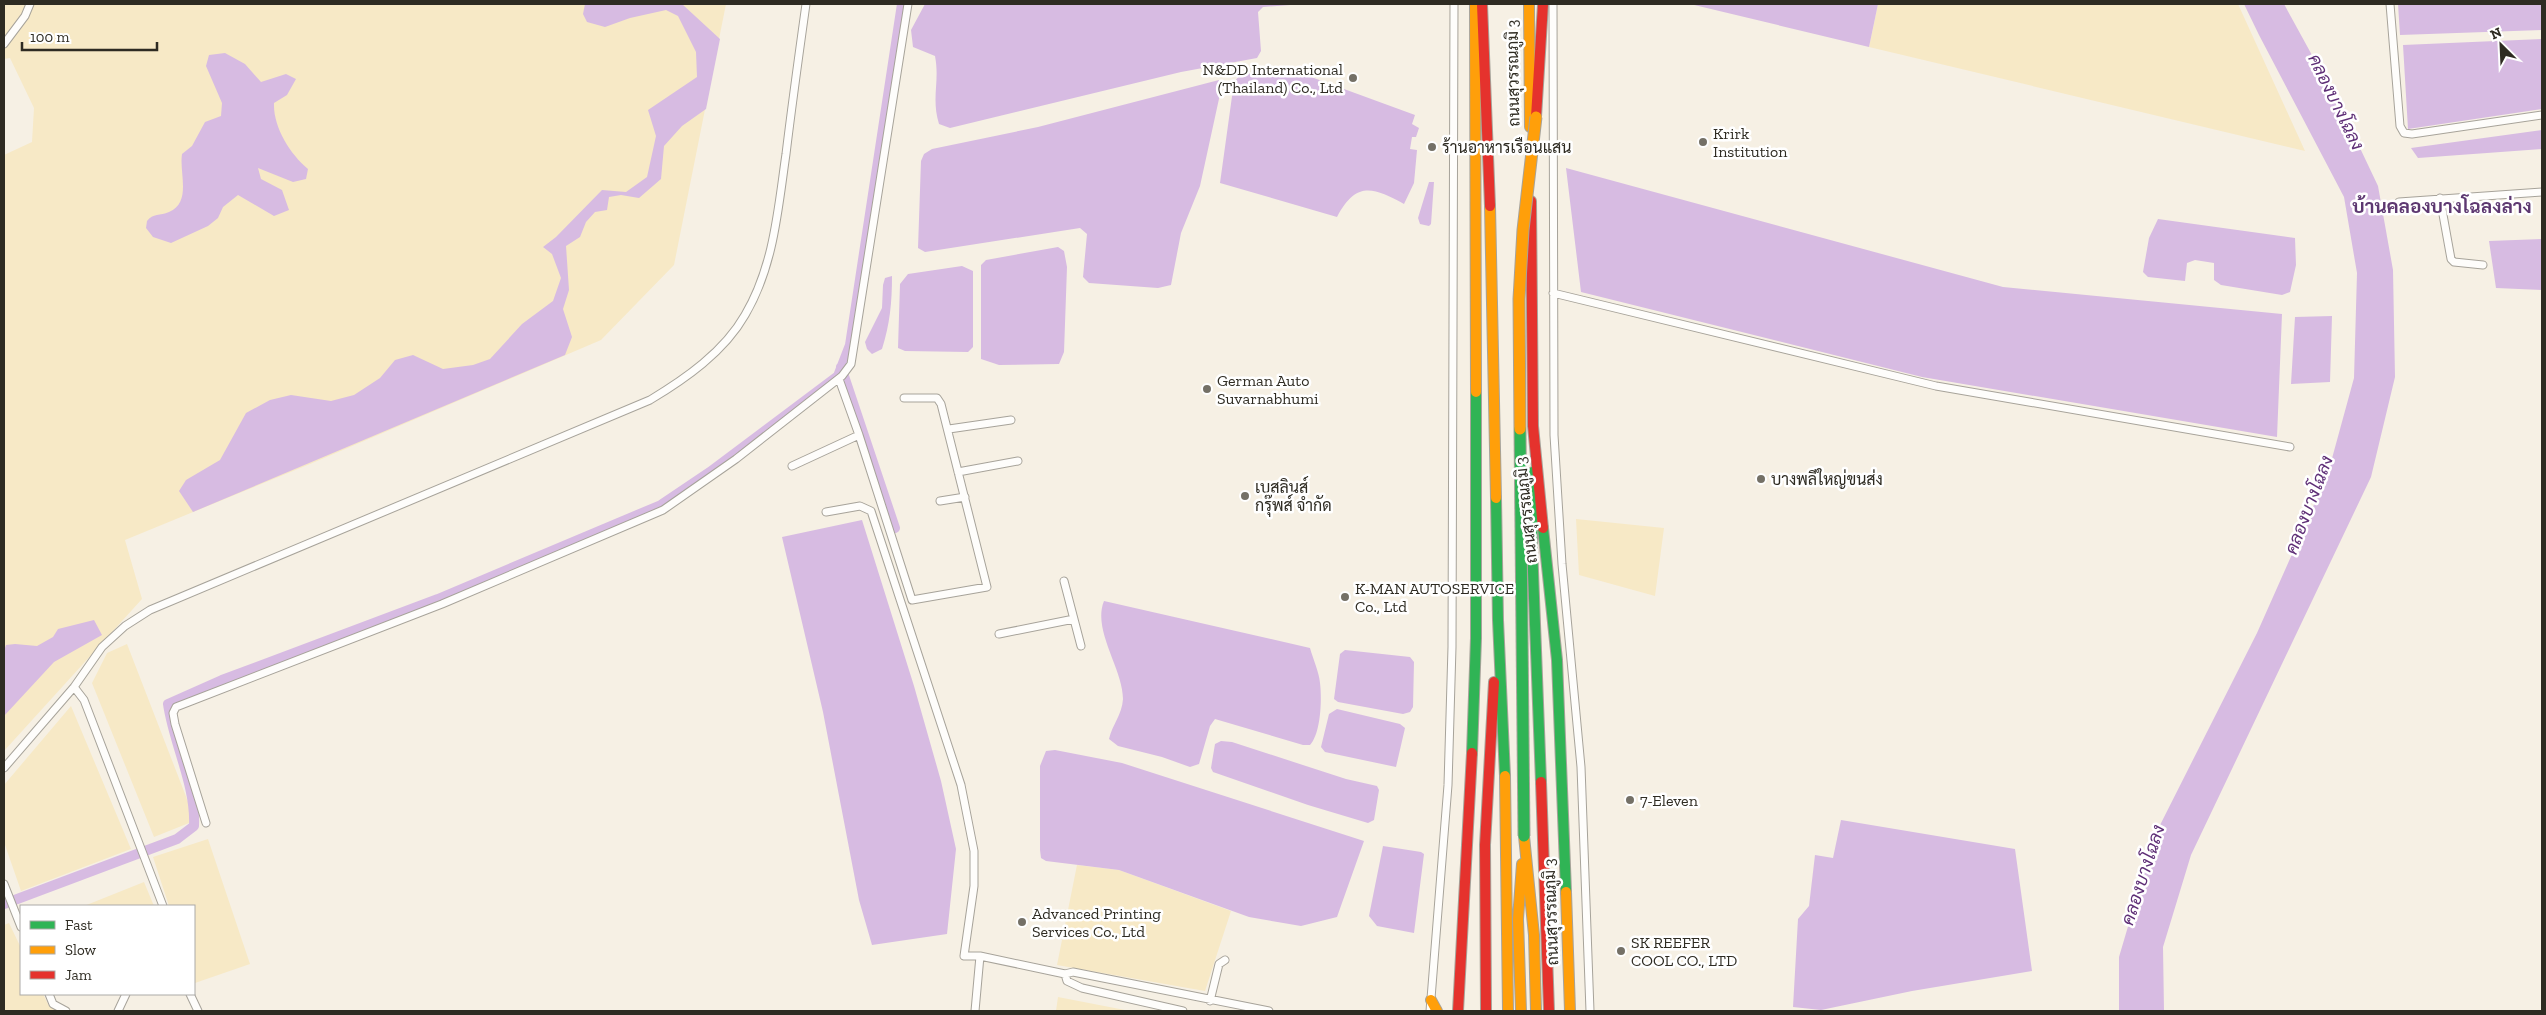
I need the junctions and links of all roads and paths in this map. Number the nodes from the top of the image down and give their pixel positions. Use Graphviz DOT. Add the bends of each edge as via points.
graph roads {
  1 [pos="30,4"];
  2 [pos="806,4"];
  3 [pos="908,4"];
  4 [pos="1454,4"];
  5 [pos="1475,4"];
  6 [pos="1482,4"];
  7 [pos="1529,4"];
  8 [pos="1543,4"];
  9 [pos="1553,4"];
  10 [pos="2390,4"];
  11 [pos="4,44"];
  12 [pos="2542,115"];
  13 [pos="2542,192"];
  14 [pos="2440,198"];
  15 [pos="2398,202"];
  16 [pos="2483,265"];
  17 [pos="1553,293"];
  18 [pos="840,378"];
  19 [pos="904,398"];
  20 [pos="1011,420"];
  21 [pos="1533,426"];
  22 [pos="949,429"];
  23 [pos="859,435"];
  24 [pos="2290,448"];
  25 [pos="1018,461"];
  26 [pos="792,466"];
  27 [pos="958,472"];
  28 [pos="965,497"];
  29 [pos="940,501"];
  30 [pos="826,512"];
  31 [pos="1064,581"];
  32 [pos="1074,619"];
  33 [pos="1498,620"];
  34 [pos="999,634"];
  35 [pos="1081,646"];
  36 [pos="74,686"];
  37 [pos="4,768"];
  38 [pos="206,823"];
  39 [pos="1524,836"];
  40 [pos="4,884"];
  41 [pos="162,905"];
  42 [pos="20,924"];
  43 [pos="980,956"];
  44 [pos="1225,960"];
  45 [pos="1065,974"];
  46 [pos="49,995"];
  47 [pos="126,995"];
  48 [pos="190,995"];
  49 [pos="1210,1001"];
  50 [pos="1430,1005"];
  51 [pos="66,1011"];
  52 [pos="118,1011"];
  53 [pos="198,1011"];
  54 [pos="975,1011"];
  55 [pos="1183,1011"];
  56 [pos="1269,1011"];
  57 [pos="1437,1011"];
  58 [pos="1458,1011"];
  59 [pos="1486,1011"];
  60 [pos="1508,1011"];
  61 [pos="1520,1011"];
  62 [pos="1536,1011"];
  63 [pos="1549,1011"];
  64 [pos="1570,1011"];
  65 [pos="1590,1011"];
  1 -- 11 [label="street"];
  2 -- 36 [label="street" via="775,235 763,277 745,316 719,348 688,376 650,400 150,610 102,647"];
  3 -- 18 [label="street" via="851,364"];
  4 -- 50 [label="street" via="1452,647 1448,785"];
  5 -- 58 [label="main road" via="1476,638"];
  6 -- 33 [label="main road" via="1490,198"];
  7 -- 21 [label="main road, ถนนสุวรรณภูมิ 3"];
  8 -- 39 [label="main road, bridge" via="1540,78 1519,299"];
  9 -- 17 [label="street"];
  10 -- 12 [label="street" via="2400,126 2404,133"];
  13 -- 14 [label="street"];
  14 -- 15 [label="street"];
  14 -- 16 [label="street" via="2451,260"];
  17 -- 24 [label="street" via="1936,386"];
  17 -- 65 [label="street" via="1554,435 1581,767"];
  18 -- 23 [label="street"];
  18 -- 38 [label="street" via="736,459 663,510 442,604 176,707 173,713 175,724"];
  19 -- 22 [label="street" via="937,398"];
  20 -- 22 [label="street"];
  21 -- 63 [label="main road" via="1533,555"];
  21 -- 64 [label="main road, ถนนสุวรรณภูมิ 3" via="1557,660"];
  22 -- 27 [label="street"];
  23 -- 26 [label="street"];
  23 -- 28 [label="street" via="912,600 987,587"];
  25 -- 27 [label="street"];
  27 -- 28 [label="street"];
  28 -- 29 [label="street"];
  30 -- 43 [label="street" via="860,506 871,511 961,785 974,851 974,886 964,956"];
  31 -- 32 [label="street"];
  32 -- 34 [label="street"];
  32 -- 35 [label="street"];
  33 -- 59 [label="main road" via="1485,845"];
  33 -- 60 [label="main road" via="1506,793"];
  36 -- 37 [label="street"];
  36 -- 41 [label="street" via="84,700"];
  39 -- 61 [label="main road" via="1518,919"];
  39 -- 62 [label="main road" via="1534,935"];
  40 -- 42 [label="street"];
  43 -- 45 [label="street"];
  43 -- 54 [label="street"];
  44 -- 49 [label="street" via="1219,964"];
  45 -- 49 [label="street" via="1073,972"];
  45 -- 55 [label="street" via="1068,980 1082,988"];
  46 -- 51 [label="street" via="53,1004"];
  47 -- 52 [label="street"];
  48 -- 53 [label="street"];
  49 -- 56 [label="street"];
  50 -- 57 [label="main road"];
}
